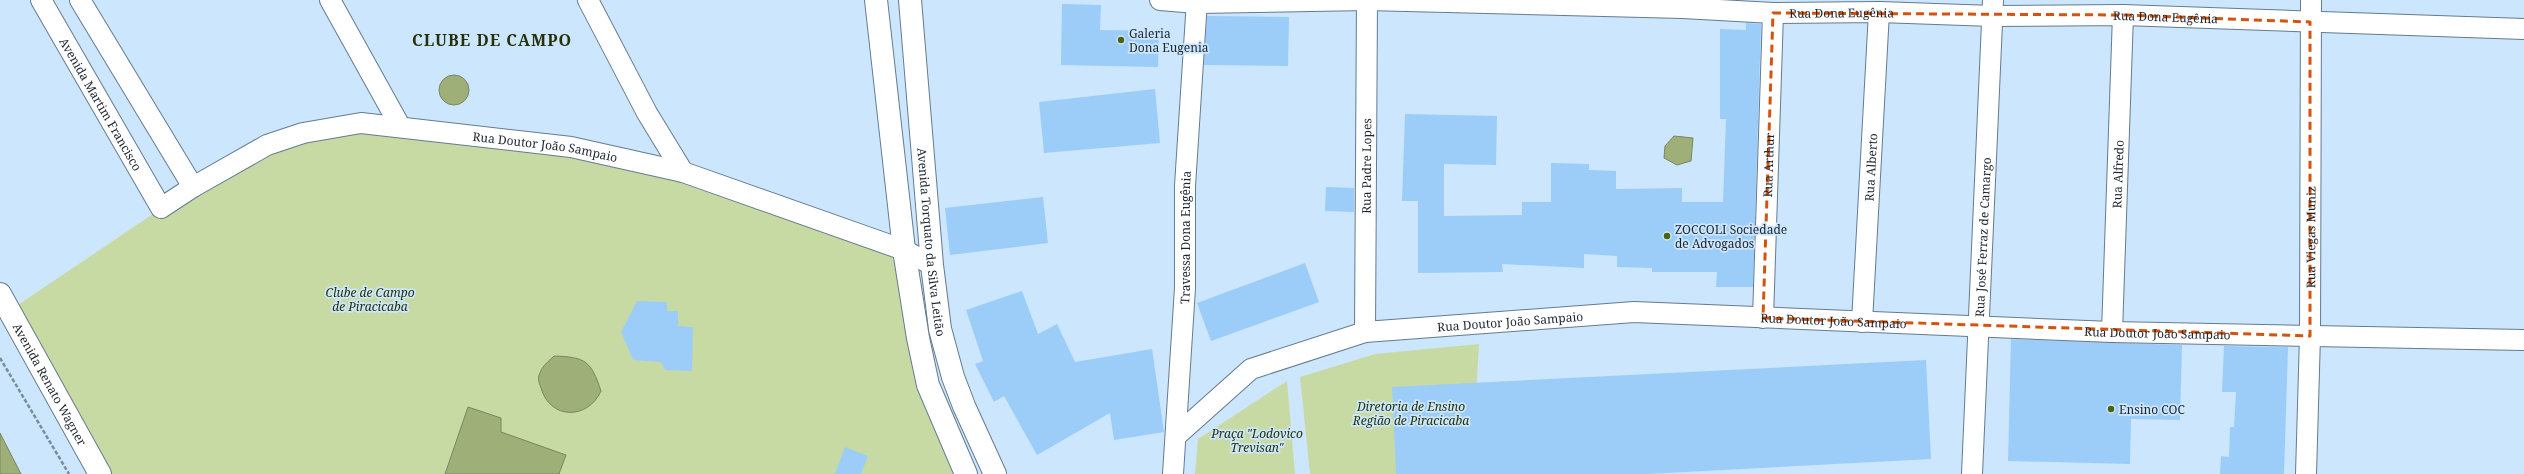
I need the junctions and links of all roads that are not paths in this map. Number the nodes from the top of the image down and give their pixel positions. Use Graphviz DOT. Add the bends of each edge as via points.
graph roads {
  1 [pos="41,0"];
  2 [pos="80,0"];
  3 [pos="330,0"];
  4 [pos="588,0"];
  5 [pos="876,0"];
  6 [pos="910,0"];
  7 [pos="1160,0"];
  8 [pos="1367,0"];
  9 [pos="2310,0"];
  10 [pos="1197,2"];
  11 [pos="1684,4"];
  12 [pos="1993,8"];
  13 [pos="1773,12"];
  14 [pos="1879,12"];
  15 [pos="2123,16"];
  16 [pos="2310,22"];
  17 [pos="2524,30"];
  18 [pos="400,126"];
  19 [pos="683,172"];
  20 [pos="193,187"];
  21 [pos="161,208"];
  22 [pos="904,250"];
  23 [pos="932,265"];
  24 [pos="0,294"];
  25 [pos="1763,318"];
  26 [pos="1862,322"];
  27 [pos="1977,328"];
  28 [pos="1365,332"];
  29 [pos="2112,332"];
  30 [pos="2310,336"];
  31 [pos="2524,340"];
  32 [pos="1176,436"];
  33 [pos="100,474"];
  34 [pos="966,474"];
  35 [pos="995,474"];
  36 [pos="1173,474"];
  37 [pos="1972,474"];
  38 [pos="2306,474"];
  1 -- 21 [label="street, Avenida Martim Francisco"];
  2 -- 20 [label="street"];
  3 -- 18 [label="street"];
  4 -- 19 [label="street" via="647,113"];
  5 -- 22 [label="main road, Avenida Torquato da Silva Leitão"];
  6 -- 23 [label="main road, Avenida Torquato da Silva Leitão"];
  7 -- 10 [label="street, Rua Dona Eugênia"];
  8 -- 10 [label="street, Rua Dona Eugênia"];
  8 -- 11 [label="street, Rua Dona Eugênia"];
  8 -- 28 [label="street, Rua Padre Lopes"];
  9 -- 16 [label="street, Rua Viegas Muniz"];
  10 -- 32 [label="street, Travessa Dona Eugênia" via="1185,186 1185,288"];
  11 -- 13 [label="street, Rua Dona Eugênia"];
  12 -- 14 [label="street, Rua Dona Eugênia"];
  12 -- 15 [label="street, Rua Dona Eugênia"];
  12 -- 27 [label="street, Rua José Ferraz de Camargo"];
  13 -- 14 [label="street, Rua Dona Eugênia"];
  13 -- 25 [label="street, Rua Arthur"];
  14 -- 26 [label="street, Rua Alberto"];
  15 -- 16 [label="street, Rua Dona Eugênia"];
  15 -- 29 [label="street, Rua Alfredo"];
  16 -- 17 [label="street, Rua Dona Eugênia"];
  16 -- 30 [label="street, Rua Viegas Muniz"];
  18 -- 19 [label="street, Rua Doutor João Sampaio" via="571,147"];
  18 -- 20 [label="street, Rua Doutor João Sampaio" via="361,123 303,133 267,144"];
  19 -- 22 [label="street, Rua Doutor João Sampaio"];
  20 -- 21 [label="street, Rua Doutor João Sampaio"];
  22 -- 23 [label="street, Rua Doutor João Sampaio"];
  22 -- 34 [label="main road, Avenida Torquato da Silva Leitão" via="928,385"];
  23 -- 35 [label="main road, Avenida Torquato da Silva Leitão" via="940,329 953,378"];
  24 -- 33 [label="main road, Avenida Renato Wagner"];
  25 -- 26 [label="street, Rua Doutor João Sampaio"];
  25 -- 28 [label="street, Rua Doutor João Sampaio" via="1634,312"];
  26 -- 27 [label="street, Rua Doutor João Sampaio"];
  27 -- 29 [label="street, Rua Doutor João Sampaio"];
  27 -- 37 [label="street, Rua José Ferraz de Camargo"];
  28 -- 32 [label="street, Rua Doutor João Sampaio" via="1251,369"];
  29 -- 30 [label="street, Rua Doutor João Sampaio"];
  30 -- 31 [label="street, Rua Doutor João Sampaio"];
  30 -- 38 [label="street, Rua Viegas Muniz"];
  32 -- 36 [label="street, Travessa Dona Eugênia"];
}
